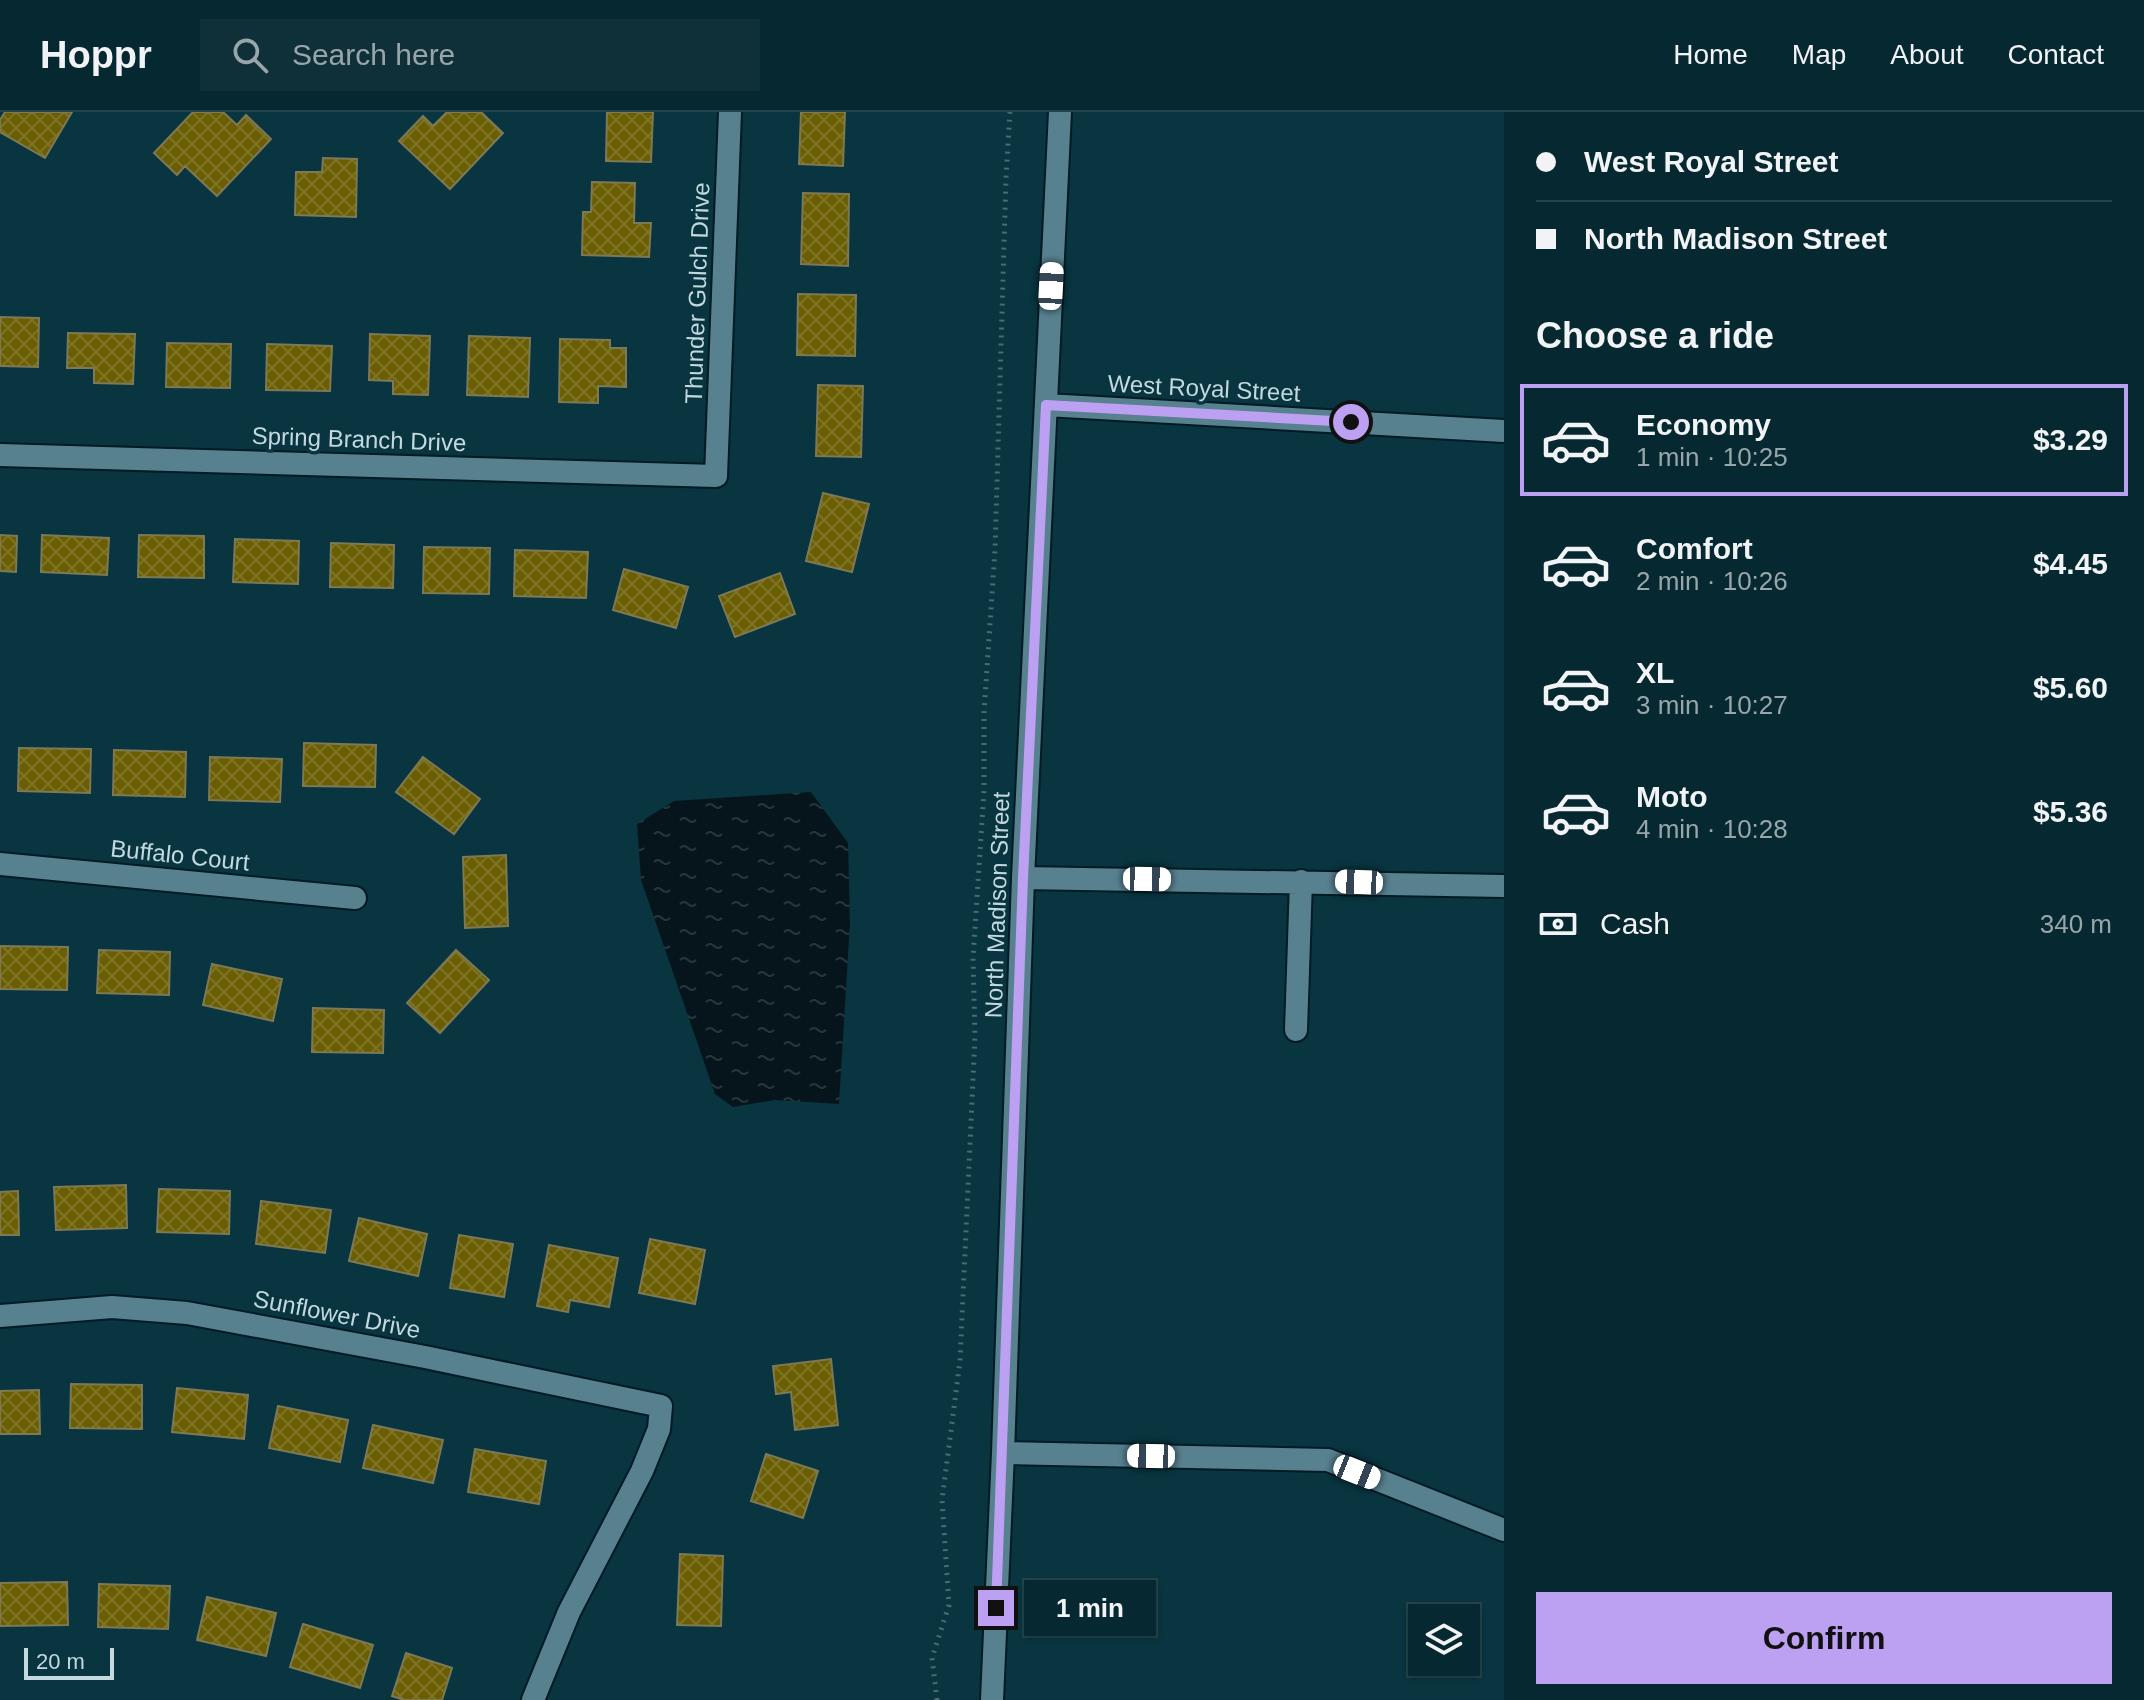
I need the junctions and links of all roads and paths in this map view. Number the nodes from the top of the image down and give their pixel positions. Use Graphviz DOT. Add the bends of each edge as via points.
graph roads {
  1 [pos="730,112"];
  2 [pos="1010,112"];
  3 [pos="1060,112"];
  4 [pos="1046,405"];
  5 [pos="1504,431"];
  6 [pos="0,455"];
  7 [pos="716,476"];
  8 [pos="0,864"];
  9 [pos="1023,878"];
  10 [pos="1301,881"];
  11 [pos="1504,886"];
  12 [pos="355,898"];
  13 [pos="1296,1030"];
  14 [pos="0,1316"];
  15 [pos="1003,1453"];
  16 [pos="1504,1530"];
  17 [pos="533,1700"];
  18 [pos="937,1700"];
  19 [pos="992,1700"];
  1 -- 7 [label="street, Thunder Gulch Drive"];
  2 -- 18 [label="path" via="960,1361 942,1500 949,1605 932,1658"];
  3 -- 4 [label="street, North Madison Street"];
  4 -- 5 [label="street, West Royal Street"];
  4 -- 9 [label="street, North Madison Street"];
  6 -- 7 [label="street, Spring Branch Drive"];
  8 -- 12 [label="street, Buffalo Court"];
  9 -- 10 [label="street"];
  9 -- 15 [label="street, North Madison Street"];
  10 -- 11 [label="street"];
  10 -- 13 [label="street"];
  14 -- 17 [label="street, Sunflower Drive" via="112,1307 187,1313 661,1406 659,1429 642,1471 569,1612"];
  15 -- 16 [label="street" via="1328,1460"];
  15 -- 19 [label="street, North Madison Street"];
}
